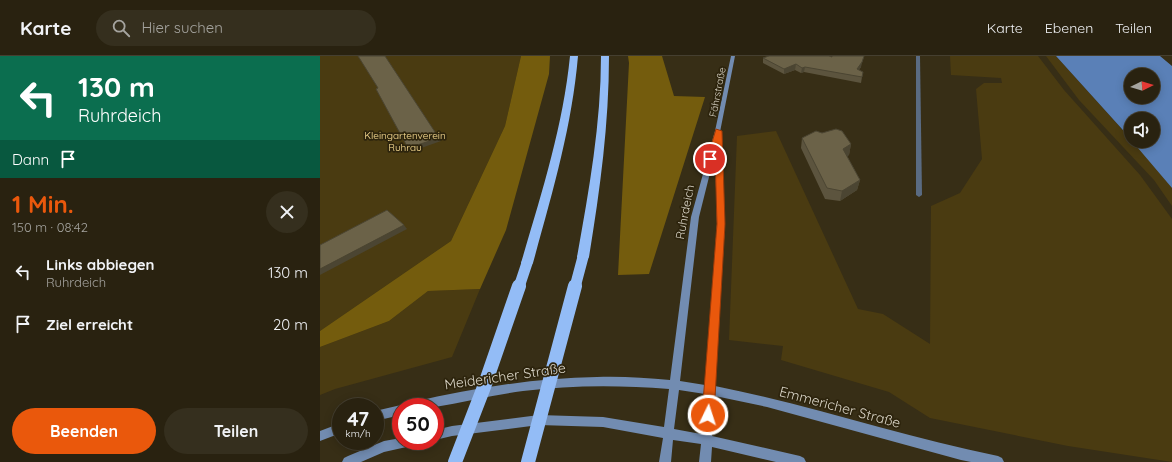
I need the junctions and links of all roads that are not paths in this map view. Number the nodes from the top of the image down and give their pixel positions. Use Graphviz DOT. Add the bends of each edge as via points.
graph roads {
  1 [pos="574,56"];
  2 [pos="605,56"];
  3 [pos="733,56"];
  4 [pos="918,56"];
  5 [pos="718,131"];
  6 [pos="919,195"];
  7 [pos="674,385"];
  8 [pos="710,390"];
  9 [pos="444,400"];
  10 [pos="332,431"];
  11 [pos="444,433"];
  12 [pos="668,434"];
  13 [pos="320,436"];
  14 [pos="706,440"];
  15 [pos="392,446"];
  16 [pos="348,462"];
  17 [pos="454,462"];
  18 [pos="528,462"];
  19 [pos="665,462"];
  20 [pos="705,462"];
  21 [pos="800,462"];
  22 [pos="998,462"];
  1 -- 17 [label="highway, bridge" via="564,132 527,263 484,387"];
  2 -- 18 [label="highway, bridge" via="605,88 597,175 583,258"];
  3 -- 5 [label="main road, Fährstraße"];
  4 -- 6 [label="street"];
  5 -- 7 [label="main road, Ruhrdeich" via="695,217"];
  5 -- 8 [label="main road" via="721,224"];
  7 -- 8 [label="main road, Emmericher Straße"];
  7 -- 9 [label="main road, Meidericher Straße" via="626,381 556,382"];
  7 -- 12 [label="main road, Ruhrdeich"];
  8 -- 14 [label="main road"];
  8 -- 22 [label="main road, Emmericher Straße" via="783,406 940,450"];
  10 -- 13 [label="main road"];
  11 -- 12 [label="main road" via="539,420 604,422"];
  12 -- 14 [label="main road"];
  12 -- 19 [label="main road, Ruhrdeich"];
  14 -- 20 [label="main road"];
  14 -- 21 [label="main road"];
  15 -- 16 [label="main road"];
}
